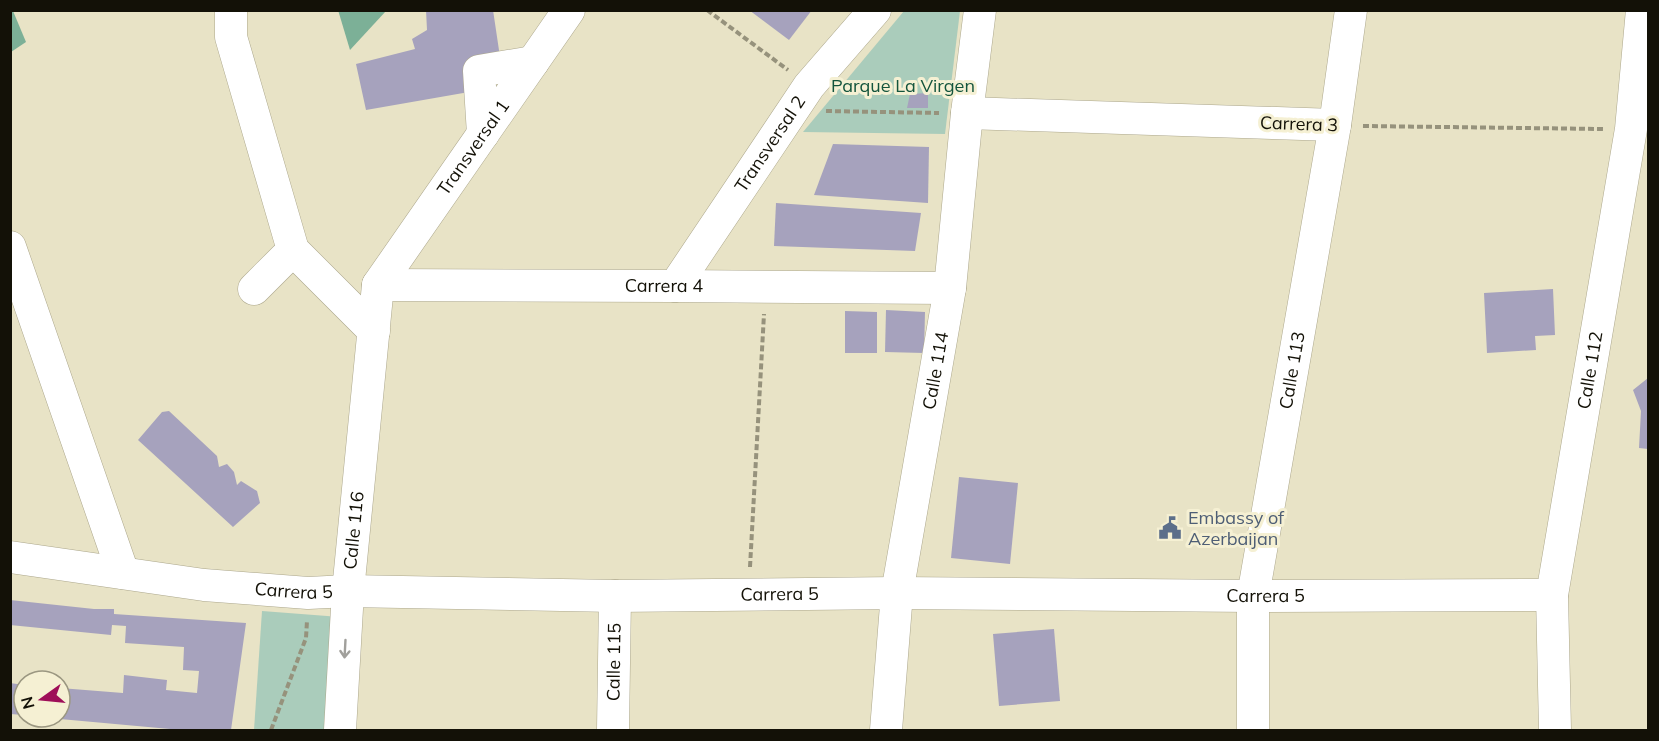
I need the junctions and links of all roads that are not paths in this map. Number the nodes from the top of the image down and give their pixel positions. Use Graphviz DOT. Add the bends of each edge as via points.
graph roads {
  1 [pos="231,10"];
  2 [pos="569,10"];
  3 [pos="875,10"];
  4 [pos="980,10"];
  5 [pos="1351,10"];
  6 [pos="1642,10"];
  7 [pos="967,113"];
  8 [pos="1335,125"];
  9 [pos="774,178"];
  10 [pos="729,205"];
  11 [pos="10,247"];
  12 [pos="293,250"];
  13 [pos="378,285"];
  14 [pos="675,286"];
  15 [pos="950,288"];
  16 [pos="254,289"];
  17 [pos="374,331"];
  18 [pos="10,557"];
  19 [pos="123,573"];
  20 [pos="348,591"];
  21 [pos="897,593"];
  22 [pos="1552,595"];
  23 [pos="615,596"];
  24 [pos="1252,596"];
  25 [pos="340,730"];
  26 [pos="613,730"];
  27 [pos="886,730"];
  28 [pos="1253,730"];
  29 [pos="1555,730"];
  1 -- 12 [label="street" via="231,37"];
  2 -- 13 [label="street, Transversal 1"];
  3 -- 10 [label="street, Transversal 2" via="809,86"];
  4 -- 7 [label="street, Calle 114"];
  5 -- 8 [label="street, Calle 113"];
  6 -- 22 [label="street, Calle 112" via="1631,129"];
  7 -- 8 [label="street, Carrera 3"];
  7 -- 15 [label="street, Calle 114"];
  8 -- 24 [label="street, Calle 113"];
  9 -- 10 [label="street"];
  10 -- 14 [label="street, Transversal 2"];
  11 -- 19 [label="street"];
  12 -- 16 [label="street"];
  12 -- 17 [label="street"];
  13 -- 14 [label="street, Carrera 4"];
  13 -- 17 [label="street, Calle 116"];
  14 -- 15 [label="street, Carrera 4"];
  15 -- 21 [label="street, Calle 114"];
  17 -- 20 [label="street, Calle 116"];
  18 -- 19 [label="street, Carrera 5"];
  19 -- 20 [label="street, Carrera 5" via="204,585 308,593"];
  20 -- 23 [label="street, Carrera 5"];
  20 -- 25 [label="street, Calle 116, one-way"];
  21 -- 23 [label="street, Carrera 5"];
  21 -- 24 [label="street, Carrera 5"];
  21 -- 27 [label="street, Calle 114"];
  22 -- 24 [label="street, Carrera 5"];
  22 -- 29 [label="street, Calle 112"];
  23 -- 26 [label="street, Calle 115"];
  24 -- 28 [label="street, Calle 113"];
}
